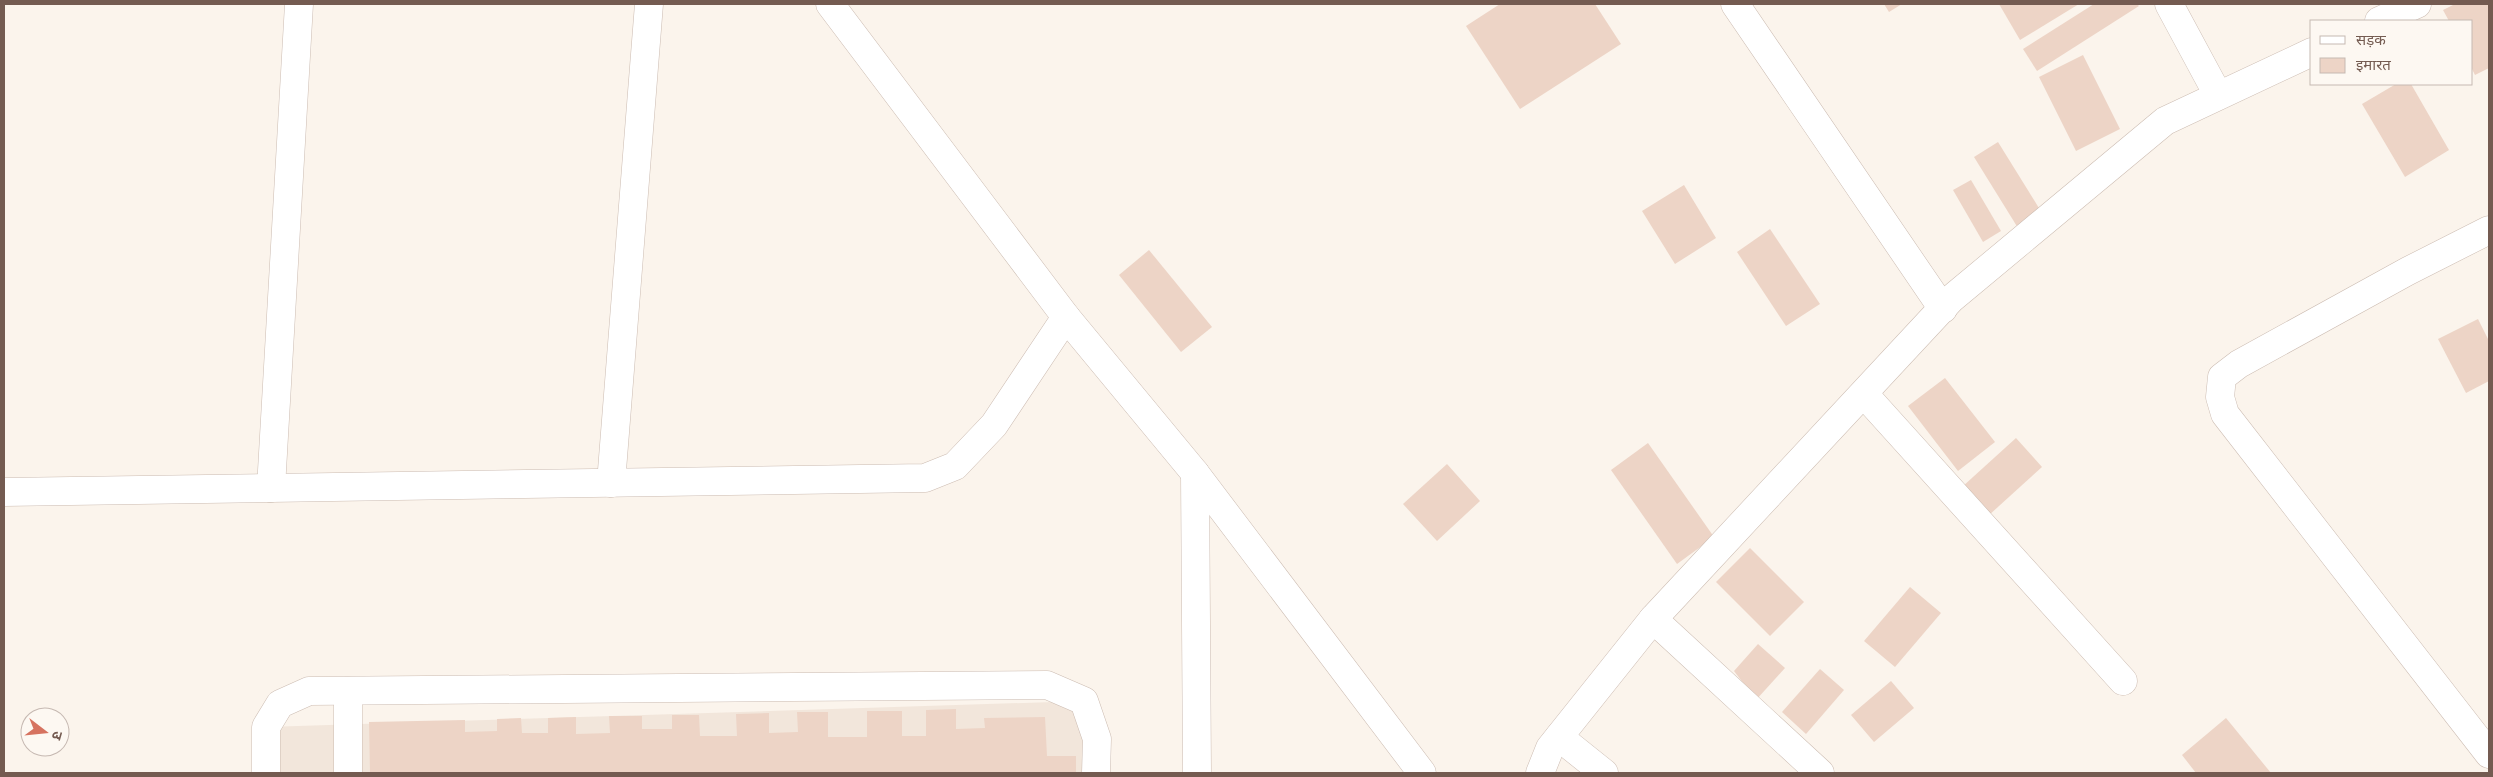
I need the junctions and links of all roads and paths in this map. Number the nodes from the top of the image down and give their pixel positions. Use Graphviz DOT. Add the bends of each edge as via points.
graph roads {
  1 [pos="299,4"];
  2 [pos="649,4"];
  3 [pos="830,4"];
  4 [pos="1735,4"];
  5 [pos="2169,4"];
  6 [pos="2417,4"];
  7 [pos="2380,20"];
  8 [pos="2310,53"];
  9 [pos="2218,95"];
  10 [pos="2489,230"];
  11 [pos="1943,308"];
  12 [pos="1066,317"];
  13 [pos="1864,394"];
  14 [pos="1195,473"];
  15 [pos="611,483"];
  16 [pos="271,488"];
  17 [pos="4,492"];
  18 [pos="1653,619"];
  19 [pos="2123,681"];
  20 [pos="348,691"];
  21 [pos="1559,737"];
  22 [pos="2489,754"];
  23 [pos="266,773"];
  24 [pos="348,773"];
  25 [pos="1096,773"];
  26 [pos="1197,773"];
  27 [pos="1422,773"];
  28 [pos="1540,773"];
  29 [pos="1604,773"];
  30 [pos="1820,773"];
  1 -- 16 [label="street"];
  2 -- 15 [label="street"];
  3 -- 12 [label="street"];
  4 -- 11 [label="street"];
  5 -- 9 [label="street"];
  6 -- 7 [label="street"];
  8 -- 9 [label="street"];
  9 -- 11 [label="street" via="2165,120"];
  10 -- 22 [label="street" via="2239,364 2222,377 2220,397 2225,414"];
  11 -- 13 [label="street"];
  12 -- 14 [label="street"];
  12 -- 15 [label="street" via="994,425 955,466 925,478"];
  13 -- 18 [label="street"];
  13 -- 19 [label="street"];
  14 -- 26 [label="street"];
  14 -- 27 [label="street"];
  15 -- 16 [label="street"];
  16 -- 17 [label="street"];
  18 -- 21 [label="street"];
  18 -- 30 [label="street"];
  20 -- 23 [label="street" via="309,691 280,704 266,727"];
  20 -- 24 [label="street"];
  20 -- 25 [label="street" via="1046,685 1084,700 1097,739"];
  21 -- 28 [label="street" via="1550,748"];
  21 -- 29 [label="street"];
}
